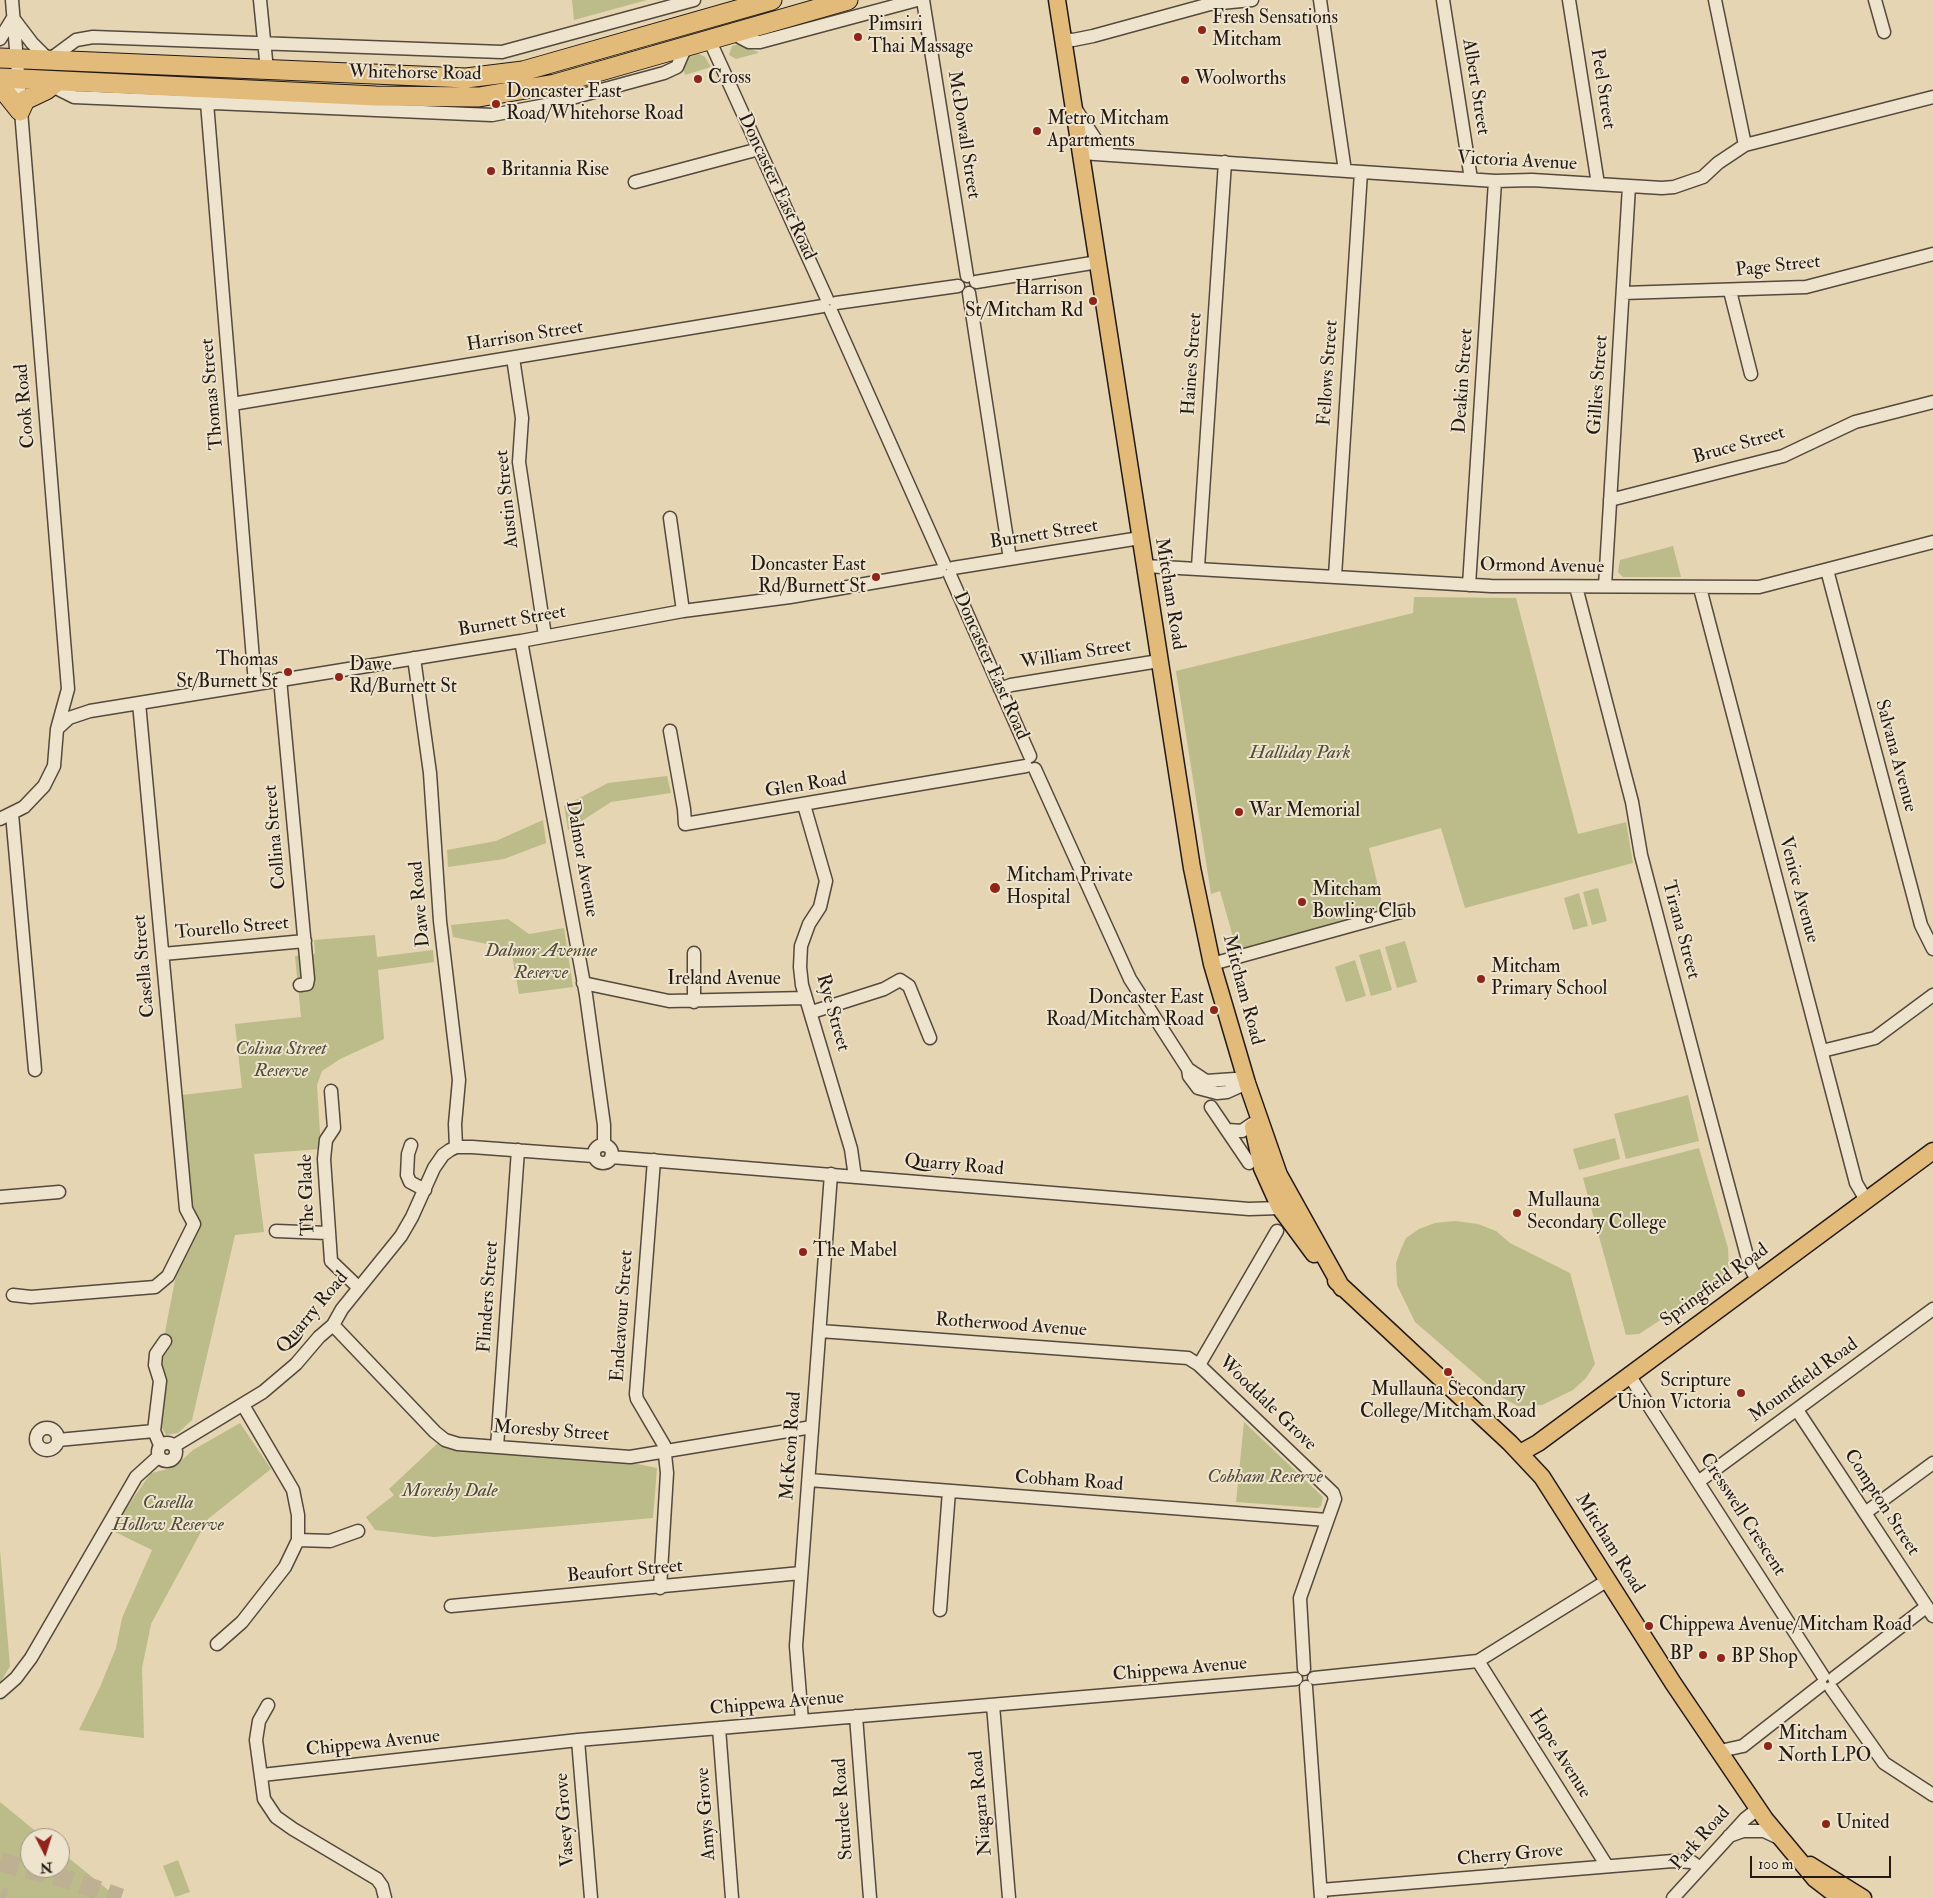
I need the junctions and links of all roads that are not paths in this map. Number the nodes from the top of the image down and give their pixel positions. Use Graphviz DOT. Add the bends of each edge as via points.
graph roads {
  1 [pos="12,0"];
  2 [pos="260,0"];
  3 [pos="694,0"];
  4 [pos="772,0"];
  5 [pos="848,0"];
  6 [pos="917,0"];
  7 [pos="923,0"];
  8 [pos="1057,0"];
  9 [pos="1251,0"];
  10 [pos="1320,0"];
  11 [pos="1443,0"];
  12 [pos="1569,0"];
  13 [pos="1715,0"];
  14 [pos="1875,0"];
  15 [pos="1219,1"];
  16 [pos="13,18"];
  17 [pos="702,20"];
  18 [pos="1884,32"];
  19 [pos="732,33"];
  20 [pos="1063,38"];
  21 [pos="0,39"];
  22 [pos="709,39"];
  23 [pos="263,43"];
  24 [pos="686,46"];
  25 [pos="8,58"];
  26 [pos="49,60"];
  27 [pos="267,70"];
  28 [pos="9,79"];
  29 [pos="58,81"];
  30 [pos="0,86"];
  31 [pos="1933,97"];
  32 [pos="208,103"];
  33 [pos="1074,106"];
  34 [pos="20,111"];
  35 [pos="1745,145"];
  36 [pos="759,149"];
  37 [pos="1081,153"];
  38 [pos="1111,155"];
  39 [pos="1225,162"];
  40 [pos="1345,171"];
  41 [pos="1361,172"];
  42 [pos="1471,179"];
  43 [pos="1495,181"];
  44 [pos="634,182"];
  45 [pos="1598,184"];
  46 [pos="1629,186"];
  47 [pos="1933,254"];
  48 [pos="1098,262"];
  49 [pos="967,284"];
  50 [pos="1730,291"];
  51 [pos="1623,293"];
  52 [pos="829,304"];
  53 [pos="513,358"];
  54 [pos="1751,374"];
  55 [pos="1933,402"];
  56 [pos="232,404"];
  57 [pos="1610,500"];
  58 [pos="670,518"];
  59 [pos="1140,538"];
  60 [pos="1933,542"];
  61 [pos="1010,559"];
  62 [pos="1145,566"];
  63 [pos="1198,568"];
  64 [pos="947,570"];
  65 [pos="1827,570"];
  66 [pos="1335,576"];
  67 [pos="1469,584"];
  68 [pos="1605,586"];
  69 [pos="1576,587"];
  70 [pos="1700,588"];
  71 [pos="683,611"];
  72 [pos="545,636"];
  73 [pos="521,640"];
  74 [pos="414,658"];
  75 [pos="1159,661"];
  76 [pos="280,679"];
  77 [pos="255,683"];
  78 [pos="1000,689"];
  79 [pos="66,699"];
  80 [pos="139,703"];
  81 [pos="90,711"];
  82 [pos="57,729"];
  83 [pos="670,731"];
  84 [pos="1030,764"];
  85 [pos="804,805"];
  86 [pos="6,817"];
  87 [pos="1404,911"];
  88 [pos="305,941"];
  89 [pos="1933,949"];
  90 [pos="694,953"];
  91 [pos="163,954"];
  92 [pos="1212,964"];
  93 [pos="584,983"];
  94 [pos="300,985"];
  95 [pos="1933,996"];
  96 [pos="806,998"];
  97 [pos="694,1002"];
  98 [pos="812,1012"];
  99 [pos="930,1038"];
  100 [pos="1822,1051"];
  101 [pos="35,1070"];
  102 [pos="1247,1083"];
  103 [pos="331,1091"];
  104 [pos="1211,1107"];
  105 [pos="1252,1124"];
  106 [pos="1228,1130"];
  107 [pos="411,1145"];
  108 [pos="456,1146"];
  109 [pos="604,1146"];
  110 [pos="518,1150"];
  111 [pos="1932,1153"];
  112 [pos="594,1156"];
  113 [pos="611,1157"];
  114 [pos="654,1160"];
  115 [pos="1249,1163"];
  116 [pos="831,1174"];
  117 [pos="856,1177"];
  118 [pos="425,1190"];
  119 [pos="59,1192"];
  120 [pos="0,1197"];
  121 [pos="1866,1200"];
  122 [pos="1287,1205"];
  123 [pos="276,1231"];
  124 [pos="1277,1231"];
  125 [pos="328,1233"];
  126 [pos="1757,1280"];
  127 [pos="360,1288"];
  128 [pos="13,1295"];
  129 [pos="1933,1309"];
  130 [pos="333,1325"];
  131 [pos="820,1331"];
  132 [pos="165,1341"];
  133 [pos="1199,1365"];
  134 [pos="1629,1375"];
  135 [pos="243,1405"];
  136 [pos="1798,1410"];
  137 [pos="812,1427"];
  138 [pos="154,1431"];
  139 [pos="58,1440"];
  140 [pos="497,1447"];
  141 [pos="159,1451"];
  142 [pos="664,1452"];
  143 [pos="1520,1453"];
  144 [pos="1933,1463"];
  145 [pos="808,1480"];
  146 [pos="1698,1482"];
  147 [pos="949,1491"];
  148 [pos="1865,1514"];
  149 [pos="1327,1520"];
  150 [pos="358,1531"];
  151 [pos="298,1540"];
  152 [pos="801,1573"];
  153 [pos="1608,1580"];
  154 [pos="660,1588"];
  155 [pos="451,1606"];
  156 [pos="940,1610"];
  157 [pos="1930,1611"];
  158 [pos="217,1644"];
  159 [pos="1478,1661"];
  160 [pos="1305,1681"];
  161 [pos="1828,1682"];
  162 [pos="0,1692"];
  163 [pos="268,1705"];
  164 [pos="993,1705"];
  165 [pos="856,1716"];
  166 [pos="802,1721"];
  167 [pos="719,1728"];
  168 [pos="578,1740"];
  169 [pos="1720,1751"];
  170 [pos="262,1775"];
  171 [pos="1933,1795"];
  172 [pos="1758,1808"];
  173 [pos="1729,1836"];
  174 [pos="1779,1838"];
  175 [pos="1799,1859"];
  176 [pos="1607,1866"];
  177 [pos="1700,1868"];
  178 [pos="1321,1894"];
  179 [pos="385,1898"];
  180 [pos="590,1898"];
  181 [pos="732,1898"];
  182 [pos="870,1898"];
  183 [pos="1009,1898"];
  184 [pos="1673,1898"];
  185 [pos="1840,1898"];
  186 [pos="1863,1898"];
  1 -- 16 [label="street, Cook Road"];
  2 -- 23 [label="street"];
  3 -- 23 [label="street, Whitehorse Road" via="502,52"];
  4 -- 17 [label="highway, Whitehorse Road"];
  5 -- 19 [label="highway, Whitehorse Road"];
  6 -- 19 [label="street" via="760,42 749,42"];
  7 -- 49 [label="street, McDowall Street"];
  8 -- 20 [label="main road, Mitcham Road"];
  9 -- 15 [label="street"];
  10 -- 40 [label="street"];
  11 -- 42 [label="street, Albert Street"];
  12 -- 45 [label="street, Peel Street"];
  13 -- 35 [label="street"];
  14 -- 18 [label="street"];
  15 -- 20 [label="street" via="1085,38"];
  16 -- 21 [label="street"];
  16 -- 25 [label="street, Cook Road"];
  16 -- 26 [label="street"];
  17 -- 22 [label="highway, Doncaster East Road"];
  17 -- 27 [label="highway, Whitehorse Road" via="540,66 490,76 436,78"];
  19 -- 22 [label="highway, Whitehorse Road"];
  20 -- 33 [label="main road, Mitcham Road"];
  22 -- 24 [label="highway, Whitehorse Road"];
  22 -- 36 [label="street, Doncaster East Road"];
  23 -- 26 [label="street, Whitehorse Road" via="84,37"];
  23 -- 27 [label="street"];
  24 -- 29 [label="highway, Whitehorse Road" via="555,84 479,97 376,96"];
  24 -- 32 [label="street, Whitehorse Road" via="677,67 664,73 503,114 458,115"];
  25 -- 26 [label="highway, Whitehorse Road"];
  25 -- 28 [label="street, Cook Road"];
  26 -- 27 [label="highway, Whitehorse Road"];
  28 -- 29 [label="highway, Whitehorse Road"];
  28 -- 34 [label="street, Cook Road"];
  29 -- 32 [label="street, Whitehorse Road" via="60,90 74,97"];
  29 -- 34 [label="highway" via="25,100"];
  30 -- 34 [label="highway"];
  31 -- 35 [label="street, Victoria Avenue"];
  32 -- 56 [label="street, Thomas Street"];
  33 -- 37 [label="main road, Mitcham Road"];
  33 -- 38 [label="street, Mitcham Road" via="1096,140"];
  34 -- 79 [label="street, Cook Road" via="67,679"];
  35 -- 46 [label="street, Victoria Avenue" via="1718,162 1703,177 1674,187"];
  36 -- 44 [label="street"];
  36 -- 52 [label="street, Doncaster East Road"];
  37 -- 38 [label="street, Victoria Avenue"];
  37 -- 48 [label="main road, Mitcham Road"];
  38 -- 39 [label="street, Victoria Avenue"];
  39 -- 40 [label="street, Victoria Avenue"];
  39 -- 63 [label="street, Haines Street"];
  40 -- 41 [label="street, Victoria Avenue"];
  41 -- 42 [label="street, Victoria Avenue"];
  41 -- 66 [label="street, Fellows Street"];
  42 -- 43 [label="street, Victoria Avenue"];
  43 -- 45 [label="street, Victoria Avenue"];
  43 -- 67 [label="street, Deakin Street"];
  45 -- 46 [label="street, Victoria Avenue"];
  46 -- 51 [label="street, Gillies Street"];
  47 -- 50 [label="street, Page Street" via="1806,287"];
  48 -- 49 [label="street, Harrison Street"];
  48 -- 59 [label="main road, Mitcham Road"];
  49 -- 52 [label="street, Harrison Street"];
  49 -- 61 [label="street, McDowall Street"];
  50 -- 51 [label="street, Page Street"];
  50 -- 54 [label="street"];
  51 -- 57 [label="street, Gillies Street"];
  52 -- 53 [label="street, Harrison Street"];
  52 -- 64 [label="street, Doncaster East Road"];
  53 -- 56 [label="street, Harrison Street"];
  53 -- 72 [label="street, Austin Street" via="522,418 519,462"];
  55 -- 57 [label="street, Bruce Street" via="1855,422 1783,456"];
  56 -- 77 [label="street, Thomas Street"];
  57 -- 68 [label="street, Gillies Street"];
  58 -- 71 [label="street"];
  59 -- 61 [label="street, Burnett Street"];
  59 -- 62 [label="main road, Mitcham Road"];
  60 -- 65 [label="street, Ormond Avenue"];
  61 -- 64 [label="street, Burnett Street"];
  62 -- 63 [label="street, Ormond Avenue"];
  62 -- 75 [label="main road, Mitcham Road"];
  63 -- 66 [label="street, Ormond Avenue"];
  64 -- 71 [label="street, Burnett Street" via="790,597"];
  64 -- 78 [label="street, Doncaster East Road"];
  65 -- 70 [label="street, Ormond Avenue" via="1759,587"];
  65 -- 89 [label="street, Salvana Avenue" via="1921,925"];
  66 -- 67 [label="street, Ormond Avenue"];
  67 -- 69 [label="street, Ormond Avenue"];
  68 -- 69 [label="street, Ormond Avenue"];
  68 -- 70 [label="street, Ormond Avenue"];
  69 -- 126 [label="street, Tirana Street" via="1632,802 1641,855 1750,1267"];
  70 -- 100 [label="street, Venice Avenue"];
  71 -- 72 [label="street, Burnett Street"];
  72 -- 73 [label="street, Burnett Street"];
  73 -- 74 [label="street, Burnett Street"];
  73 -- 93 [label="street, Dalmor Avenue"];
  74 -- 76 [label="street, Burnett Street"];
  74 -- 108 [label="street, Dawe Road" via="430,773 440,921 458,1080"];
  75 -- 78 [label="street, William Street"];
  75 -- 92 [label="main road, Mitcham Road" via="1192,868"];
  76 -- 77 [label="street, Burnett Street"];
  76 -- 88 [label="street, Collina Street"];
  77 -- 80 [label="street, Burnett Street"];
  78 -- 84 [label="street, Doncaster East Road"];
  79 -- 81 [label="street"];
  79 -- 82 [label="street, Cook Road"];
  80 -- 81 [label="street, Burnett Street"];
  80 -- 91 [label="street, Casella Street"];
  81 -- 82 [label="street, Burnett Street" via="69,718"];
  82 -- 86 [label="street, Cook Road" via="55,760 44,786 33,799"];
  83 -- 85 [label="street, Glen Road" via="685,824"];
  84 -- 85 [label="street, Glen Road"];
  84 -- 102 [label="street, Doncaster East Road" via="1130,979 1188,1069 1189,1076 1198,1088 1209,1091 1227,1092"];
  85 -- 96 [label="street, Rye Street" via="826,881 820,907 801,946 800,966"];
  86 -- 101 [label="street"];
  87 -- 92 [label="street"];
  88 -- 91 [label="street, Tourello Street"];
  88 -- 94 [label="street, Collina Street" via="309,982"];
  90 -- 97 [label="street"];
  91 -- 128 [label="street, Casella Street" via="186,1209 194,1224 168,1276 155,1287"];
  92 -- 102 [label="main road, Mitcham Road"];
  93 -- 97 [label="street, Ireland Avenue" via="669,1001"];
  93 -- 109 [label="street, Dalmor Avenue" via="604,1125"];
  95 -- 100 [label="street" via="1875,1038"];
  96 -- 97 [label="street, Ireland Avenue"];
  96 -- 98 [label="street, Rye Street"];
  98 -- 99 [label="street" via="884,989 900,980 910,986"];
  98 -- 117 [label="street, Rye Street"];
  100 -- 121 [label="street, Venice Avenue" via="1856,1183"];
  102 -- 105 [label="main road, Mitcham Road"];
  102 -- 122 [label="main road, Mitcham Road"];
  103 -- 125 [label="street, The Glade" via="334,1128 326,1140 324,1159"];
  104 -- 106 [label="street"];
  105 -- 106 [label="street" via="1242,1131"];
  105 -- 122 [label="main road, Mitcham Road" via="1262,1168"];
  106 -- 115 [label="street"];
  107 -- 118 [label="street" via="407,1175 410,1182"];
  108 -- 110 [label="street, Quarry Road"];
  108 -- 118 [label="street, Quarry Road" via="443,1155"];
  109 -- 112 [label="street" via="596,1148"];
  109 -- 113 [label="street" via="610,1148"];
  110 -- 112 [label="street, Quarry Road"];
  110 -- 140 [label="street, Flinders Street"];
  111 -- 121 [label="main road, Springfield Road"];
  112 -- 113 [label="street, Quarry Road" via="602,1163"];
  113 -- 114 [label="street, Quarry Road"];
  114 -- 116 [label="street, Quarry Road"];
  114 -- 142 [label="street, Endeavour Street" via="636,1394 661,1438"];
  116 -- 117 [label="street, Quarry Road"];
  116 -- 131 [label="street, McKeon Road"];
  117 -- 122 [label="street, Quarry Road" via="1249,1209"];
  118 -- 127 [label="street, Quarry Road" via="401,1236"];
  119 -- 120 [label="street"];
  121 -- 126 [label="main road, Springfield Road"];
  122 -- 143 [label="main road, Mitcham Road" via="1342,1288"];
  123 -- 125 [label="street"];
  124 -- 133 [label="street, Wooddale Grove"];
  125 -- 127 [label="street, The Glade" via="330,1261"];
  126 -- 134 [label="main road, Springfield Road"];
  127 -- 130 [label="street, Quarry Road"];
  129 -- 136 [label="street, Mountfield Road"];
  130 -- 135 [label="street, Quarry Road" via="283,1376"];
  130 -- 140 [label="street, Moresby Street" via="445,1440"];
  131 -- 133 [label="street, Rotherwood Avenue" via="1188,1358"];
  131 -- 137 [label="street, McKeon Road"];
  132 -- 138 [label="street" via="156,1354 155,1365 160,1381"];
  133 -- 149 [label="street, Wooddale Grove" via="1333,1492 1335,1499"];
  134 -- 143 [label="main road, Springfield Road"];
  134 -- 146 [label="street, Cresswell Crescent"];
  135 -- 141 [label="street, Quarry Road" via="174,1446 166,1442"];
  135 -- 151 [label="street" via="293,1490"];
  136 -- 146 [label="street, Mountfield Road"];
  136 -- 148 [label="street, Compton Street"];
  137 -- 142 [label="street, Moresby Street"];
  137 -- 145 [label="street, McKeon Road"];
  138 -- 139 [label="street"];
  138 -- 141 [label="street"];
  140 -- 142 [label="street, Moresby Street" via="630,1457"];
  141 -- 162 [label="street" via="136,1477 31,1658"];
  142 -- 154 [label="street, Endeavour Street" via="667,1473"];
  143 -- 153 [label="main road, Mitcham Road" via="1542,1477"];
  144 -- 148 [label="street"];
  145 -- 147 [label="street, Cobham Road"];
  145 -- 152 [label="street, McKeon Road"];
  146 -- 161 [label="street, Cresswell Crescent"];
  147 -- 149 [label="street, Cobham Road"];
  147 -- 156 [label="street"];
  148 -- 157 [label="street, Compton Street"];
  149 -- 160 [label="street, Wooddale Grove" via="1300,1598 1304,1669 1312,1672"];
  150 -- 151 [label="street" via="330,1541"];
  151 -- 158 [label="street" via="285,1567 242,1622"];
  152 -- 154 [label="street, Beaufort Street"];
  152 -- 166 [label="street, McKeon Road" via="796,1646"];
  153 -- 159 [label="street, Chippewa Avenue"];
  153 -- 169 [label="main road, Mitcham Road" via="1673,1684"];
  154 -- 155 [label="street, Beaufort Street"];
  157 -- 161 [label="street"];
  159 -- 160 [label="street, Chippewa Avenue"];
  159 -- 176 [label="street, Hope Avenue"];
  160 -- 164 [label="street, Chippewa Avenue"];
  160 -- 178 [label="street"];
  161 -- 169 [label="street" via="1743,1746"];
  161 -- 171 [label="street, Cresswell Crescent" via="1884,1763"];
  163 -- 170 [label="street" via="259,1720 256,1740"];
  164 -- 165 [label="street, Chippewa Avenue"];
  164 -- 183 [label="street, Niagara Road"];
  165 -- 166 [label="street, Chippewa Avenue"];
  165 -- 182 [label="street, Sturdee Road"];
  166 -- 167 [label="street, Chippewa Avenue"];
  167 -- 168 [label="street, Chippewa Avenue"];
  167 -- 181 [label="street, Amys Grove"];
  168 -- 170 [label="street, Chippewa Avenue"];
  168 -- 180 [label="street, Vasey Grove"];
  169 -- 172 [label="main road, Mitcham Road"];
  170 -- 179 [label="street" via="264,1799 276,1817 377,1878"];
  172 -- 173 [label="street, Park Road"];
  172 -- 174 [label="main road, Mitcham Road"];
  173 -- 174 [label="street" via="1743,1831 1764,1832"];
  173 -- 177 [label="street, Park Road"];
  174 -- 175 [label="main road, Mitcham Road"];
  175 -- 185 [label="main road, Mitcham Road" via="1815,1879"];
  175 -- 186 [label="main road, Mitcham Road"];
  176 -- 177 [label="street, Cherry Grove" via="1686,1860"];
  176 -- 178 [label="street, Cherry Grove"];
  177 -- 184 [label="street, Park Road"];
}
